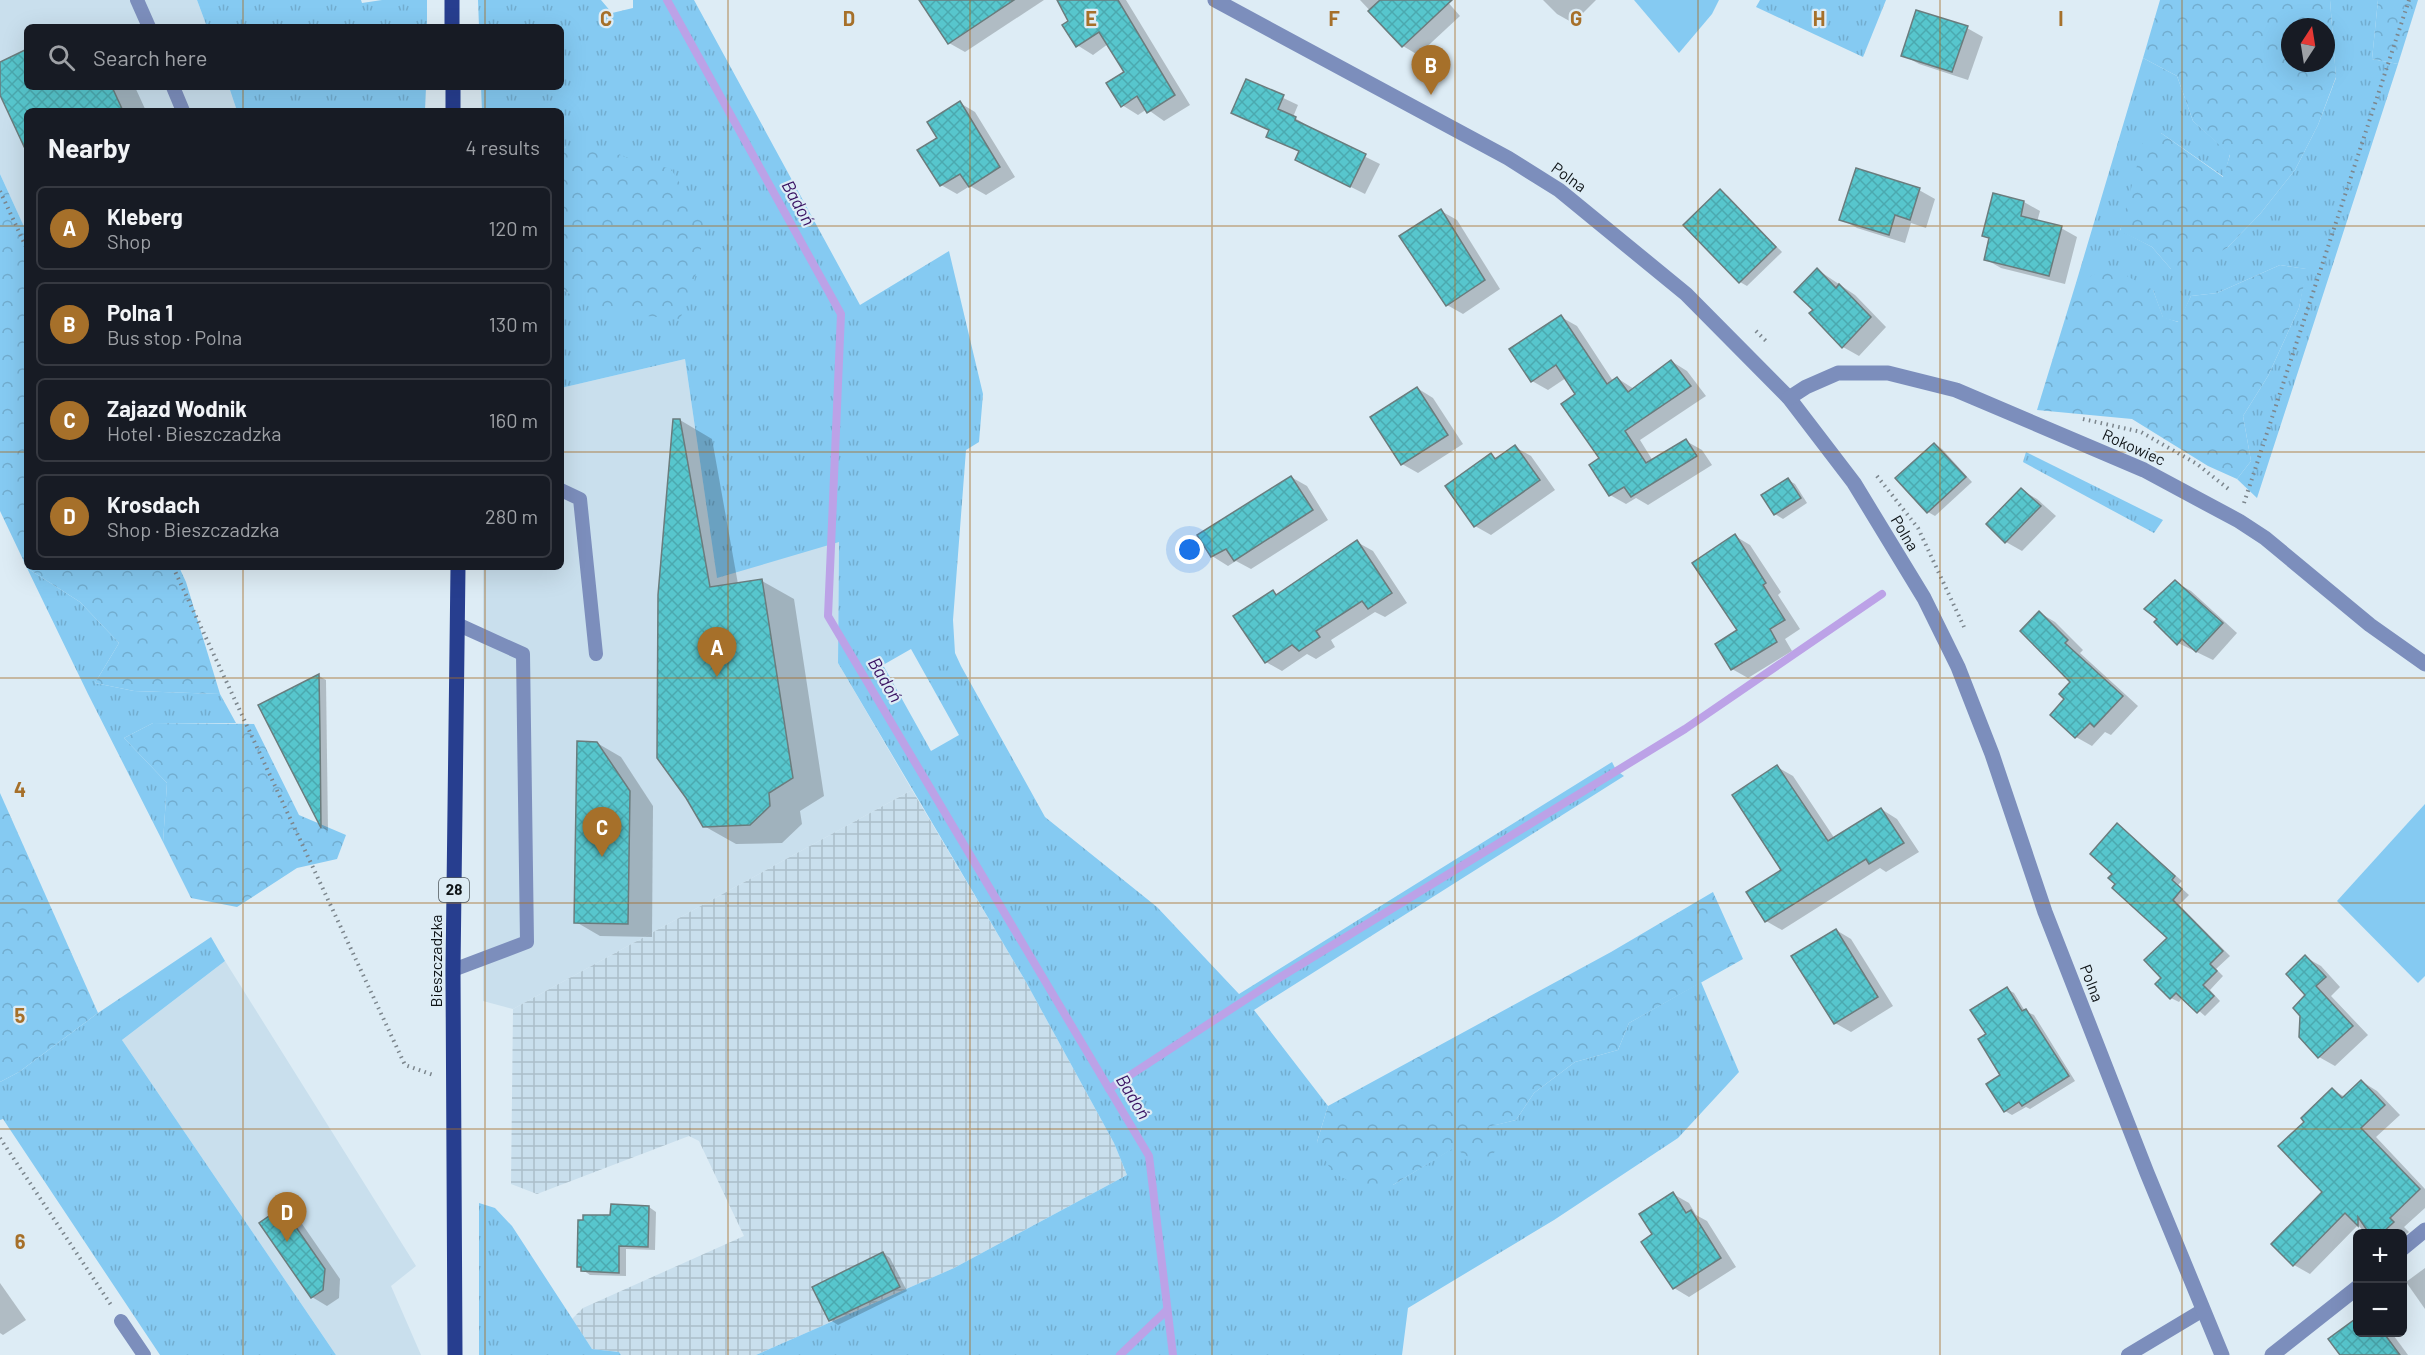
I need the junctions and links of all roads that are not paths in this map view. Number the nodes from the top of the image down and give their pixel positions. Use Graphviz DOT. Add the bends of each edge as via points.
graph roads {
  1 [pos="137,0"];
  2 [pos="452,0"];
  3 [pos="1215,0"];
  4 [pos="148,24"];
  5 [pos="452,24"];
  6 [pos="174,90"];
  7 [pos="453,90"];
  8 [pos="182,108"];
  9 [pos="453,108"];
  10 [pos="1789,398"];
  11 [pos="564,491"];
  12 [pos="458,570"];
  13 [pos="459,625"];
  14 [pos="596,654"];
  15 [pos="2425,664"];
  16 [pos="453,970"];
  17 [pos="2425,1230"];
  18 [pos="2407,1246"];
  19 [pos="2353,1291"];
  20 [pos="2203,1310"];
  21 [pos="121,1321"];
  22 [pos="144,1355"];
  23 [pos="455,1355"];
  24 [pos="2128,1355"];
  25 [pos="2222,1355"];
  26 [pos="2272,1355"];
  1 -- 4 [label="lane"];
  2 -- 5 [label="main road"];
  3 -- 10 [label="street, Polna" via="1508,158 1559,190 1686,294"];
  6 -- 8 [label="lane"];
  7 -- 9 [label="main road"];
  10 -- 15 [label="street, Rokowiec" via="1838,373 1888,373 1956,390 2144,470 2239,521"];
  10 -- 20 [label="street, Polna" via="1854,483 1924,598 1958,667 2045,912"];
  11 -- 14 [label="lane" via="580,499"];
  12 -- 13 [label="main road, Bieszczadzka / 28"];
  13 -- 16 [label="main road, Bieszczadzka / 28"];
  13 -- 16 [label="lane" via="523,654 527,942"];
  16 -- 23 [label="main road, Bieszczadzka / 28"];
  17 -- 18 [label="street"];
  19 -- 26 [label="street"];
  20 -- 24 [label="lane"];
  20 -- 25 [label="street, Polna"];
  21 -- 22 [label="lane"];
}
